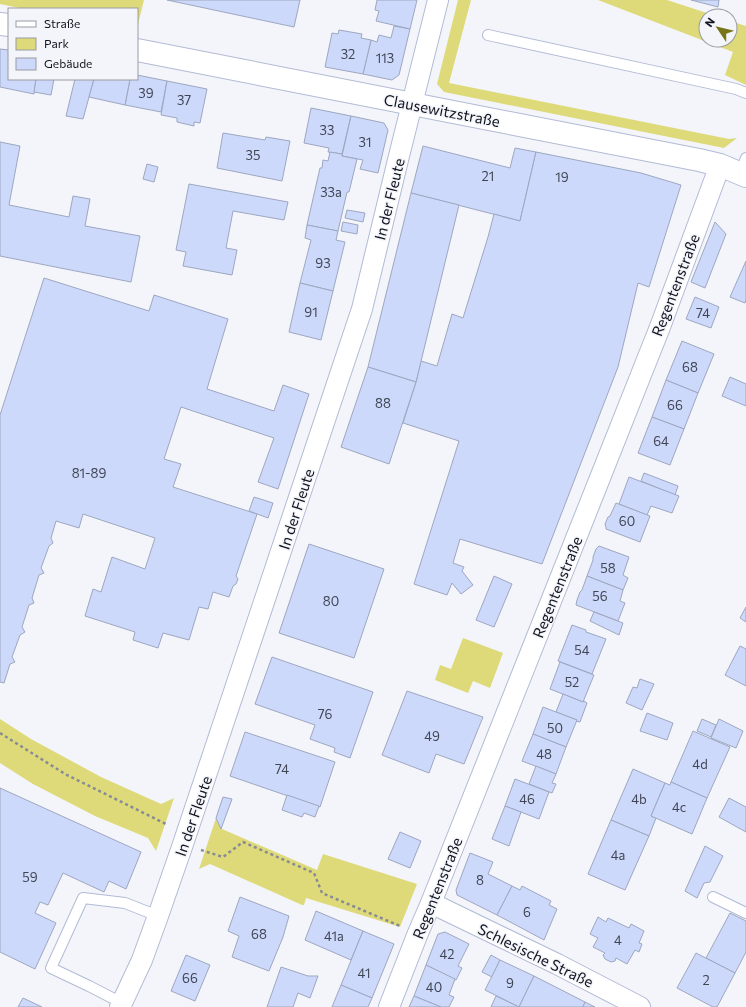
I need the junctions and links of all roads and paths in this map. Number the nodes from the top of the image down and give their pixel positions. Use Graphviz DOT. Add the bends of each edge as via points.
graph roads {
  1 [pos="438,0"];
  2 [pos="488,35"];
  3 [pos="138,50"];
  4 [pos="746,93"];
  5 [pos="412,104"];
  6 [pos="738,168"];
  7 [pos="0,733"];
  8 [pos="185,839"];
  9 [pos="713,897"];
  10 [pos="431,903"];
  11 [pos="746,913"];
  12 [pos="158,916"];
  13 [pos="418,933"];
  14 [pos="121,1005"];
  15 [pos="389,1007"];
  16 [pos="640,1007"];
  1 -- 5 [label="street, In der Fleute"];
  2 -- 4 [label="lane" via="736,88"];
  3 -- 5 [label="street, Clausewitzstraße"];
  5 -- 6 [label="street, Clausewitzstraße"];
  5 -- 8 [label="street, In der Fleute" via="362,309"];
  6 -- 10 [label="street, Regentenstraße" via="660,327"];
  7 -- 8 [label="path" via="65,774"];
  8 -- 12 [label="street, In der Fleute"];
  8 -- 13 [label="path" via="223,857 243,842 314,873 322,893"];
  9 -- 11 [label="lane"];
  10 -- 13 [label="street, Regentenstraße"];
  10 -- 16 [label="street, Schlesische Straße"];
  12 -- 14 [label="street, In der Fleute" via="142,960"];
  12 -- 14 [label="lane" via="125,903 82,898 51,968"];
  13 -- 15 [label="street, Regentenstraße"];
}
